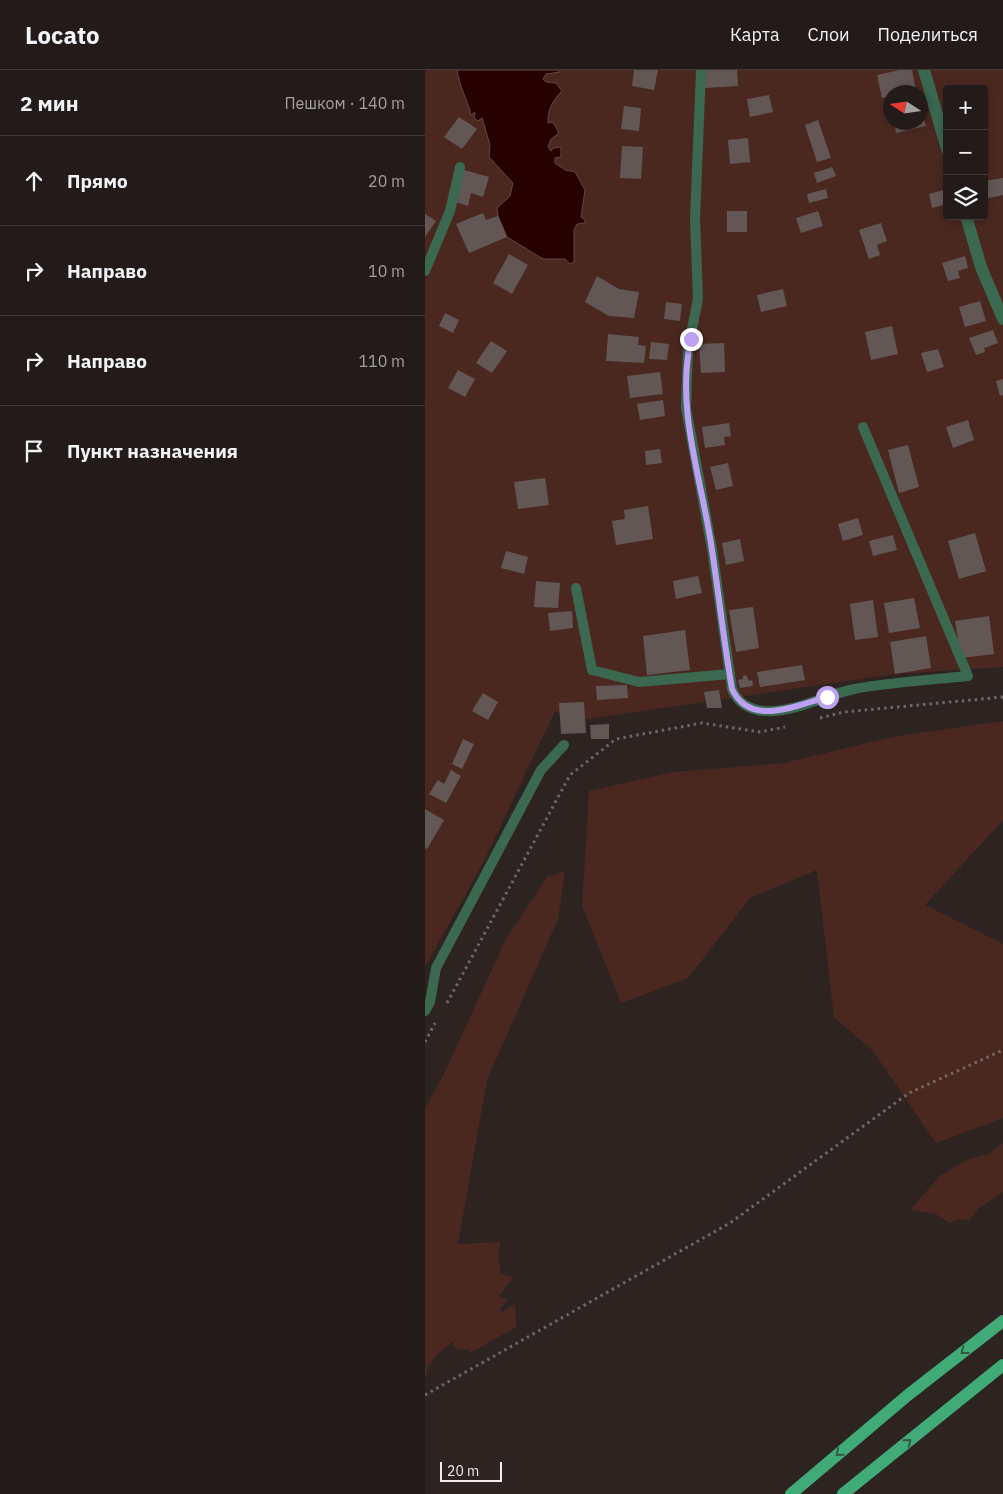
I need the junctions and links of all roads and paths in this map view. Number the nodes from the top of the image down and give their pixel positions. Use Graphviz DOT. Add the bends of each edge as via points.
graph roads {
  1 [pos="701,70"];
  2 [pos="925,70"];
  3 [pos="943,135"];
  4 [pos="460,167"];
  5 [pos="967,220"];
  6 [pos="425,271"];
  7 [pos="1003,319"];
  8 [pos="863,427"];
  9 [pos="576,588"];
  10 [pos="730,674"];
  11 [pos="1003,697"];
  12 [pos="816,719"];
  13 [pos="787,727"];
  14 [pos="564,745"];
  15 [pos="444,1008"];
  16 [pos="425,1011"];
  17 [pos="439,1017"];
  18 [pos="425,1042"];
  19 [pos="1003,1050"];
  20 [pos="1003,1321"];
  21 [pos="1003,1365"];
  22 [pos="425,1395"];
  23 [pos="791,1494"];
  24 [pos="843,1494"];
  1 -- 10 [label="lane" via="695,218 698,299 688,349 686,408 712,549"];
  2 -- 3 [label="street"];
  4 -- 6 [label="lane" via="450,211"];
  5 -- 7 [label="street" via="981,267"];
  8 -- 10 [label="lane" via="968,676 863,688 782,710 766,711 755,710 741,702 732,689"];
  9 -- 10 [label="lane" via="592,670 639,682"];
  11 -- 12 [label="path" via="844,712"];
  13 -- 15 [label="path" via="760,732 702,723 615,739 570,775"];
  14 -- 16 [label="lane" via="541,770 437,968"];
  17 -- 18 [label="path"];
  19 -- 22 [label="path" via="909,1093 730,1224"];
  20 -- 23 [label="main road, one-way" via="907,1395"];
  24 -- 21 [label="main road, one-way"];
}
